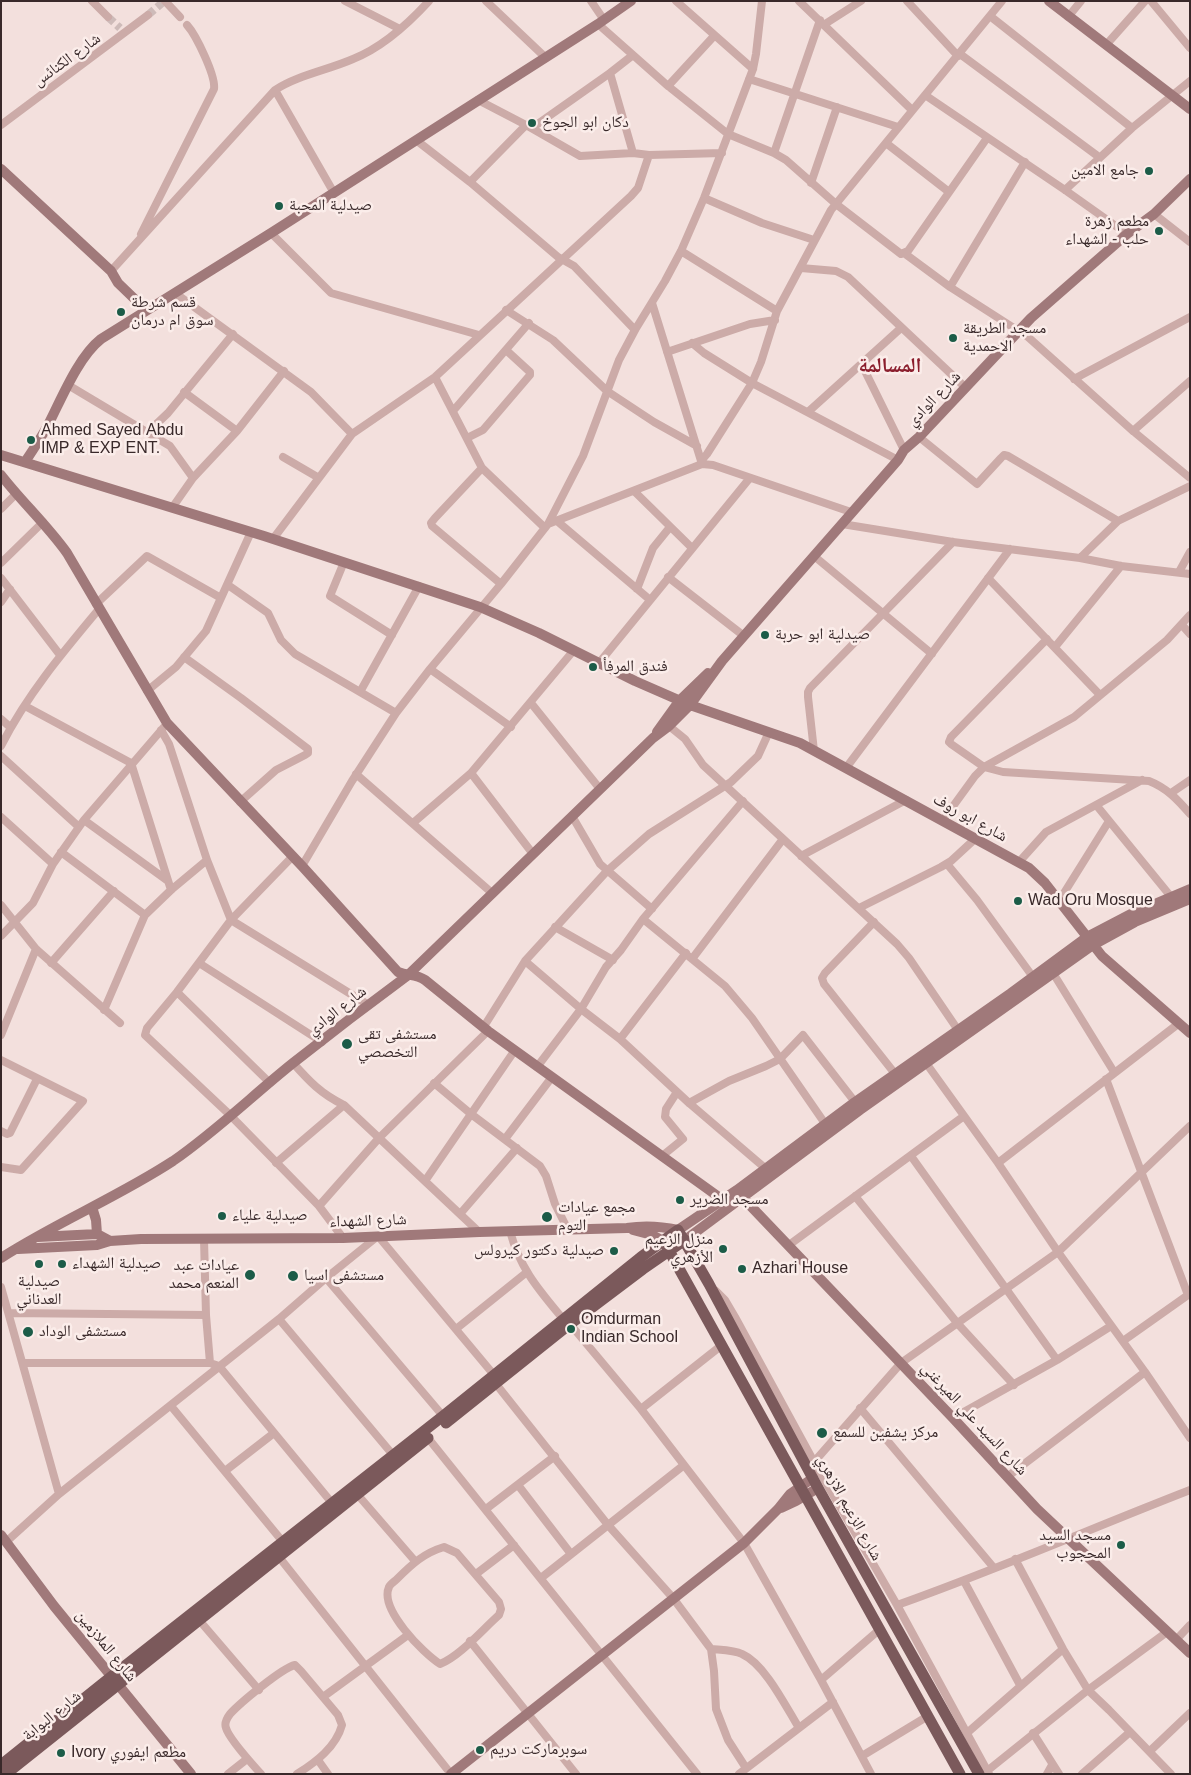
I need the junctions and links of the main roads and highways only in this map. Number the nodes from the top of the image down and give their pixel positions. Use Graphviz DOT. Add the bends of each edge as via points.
graph roads {
  1 [pos="689,1237"];
  2 [pos="658,1245"];
  3 [pos="671,1252"];
  4 [pos="567,1321"];
  5 [pos="495,1380"];
  6 [pos="115,1680"];
  7 [pos="1,1766"];
  8 [pos="985,1773"];
  9 [pos="6,1774"];
  10 [pos="960,1774"];
  1 -- 2 [label="main road, شارع الزعيم الازهري" via="683,1228"];
  1 -- 3 [label="main road"];
  1 -- 8 [label="main road, شارع الزعيم الازهري" via="709,1284 784,1414 818,1488 868,1566"];
  2 -- 3 [label="main road, شارع الزعيم الازهري"];
  2 -- 4 [label="main road"];
  3 -- 4 [label="main road"];
  3 -- 10 [label="main road, شارع الزعيم الازهري"];
  4 -- 5 [label="main road"];
  5 -- 6 [label="main road" via="442,1416"];
  5 -- 6 [label="main road" via="279,1557"];
  6 -- 7 [label="main road, شارع البوابة"];
  6 -- 9 [label="main road, شارع البوابة"];
}
